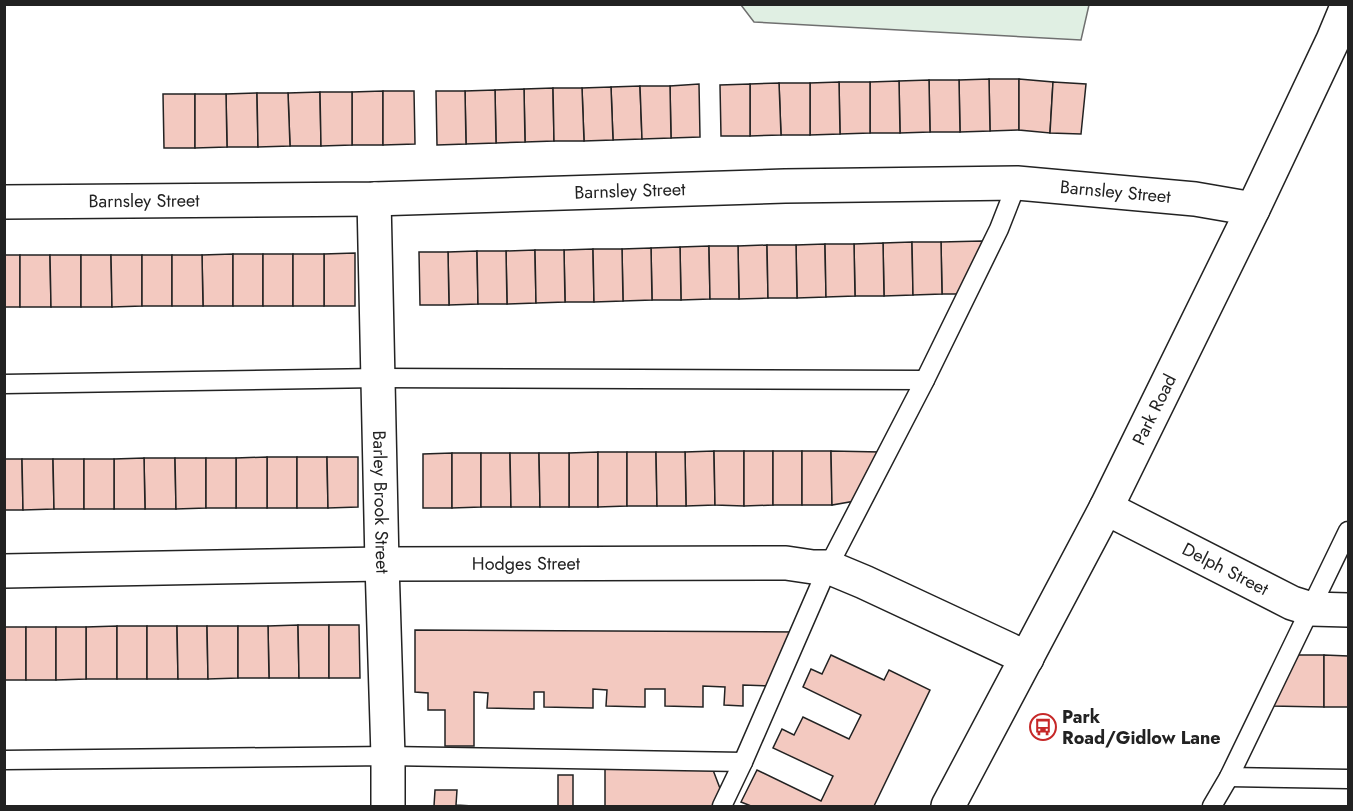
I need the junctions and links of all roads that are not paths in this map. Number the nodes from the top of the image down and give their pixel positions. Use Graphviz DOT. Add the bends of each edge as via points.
graph roads {
  1 [pos="1348,4"];
  2 [pos="1017,183"];
  3 [pos="374,199"];
  4 [pos="4,202"];
  5 [pos="1252,209"];
  6 [pos="378,378"];
  7 [pos="924,380"];
  8 [pos="4,384"];
  9 [pos="1106,508"];
  10 [pos="1348,531"];
  11 [pos="382,564"];
  12 [pos="828,567"];
  13 [pos="4,571"];
  14 [pos="1311,609"];
  15 [pos="1348,610"];
  16 [pos="1027,658"];
  17 [pos="388,756"];
  18 [pos="4,760"];
  19 [pos="743,762"];
  20 [pos="1229,777"];
  21 [pos="1348,779"];
  22 [pos="388,807"];
  23 [pos="722,807"];
  24 [pos="948,807"];
  25 [pos="1212,807"];
  1 -- 5 [label="street, Park Road"];
  2 -- 3 [label="street, Barnsley Street"];
  2 -- 5 [label="street, Barnsley Street" via="1195,199"];
  2 -- 7 [label="lane" via="999,230"];
  3 -- 4 [label="street, Barnsley Street"];
  3 -- 6 [label="street, Barley Brook Street"];
  5 -- 9 [label="street, Park Road"];
  6 -- 7 [label="lane"];
  6 -- 8 [label="lane"];
  6 -- 11 [label="street, Barley Brook Street"];
  7 -- 12 [label="lane"];
  9 -- 14 [label="street, Delph Street" via="1292,603"];
  9 -- 16 [label="street, Park Road"];
  10 -- 14 [label="lane"];
  11 -- 12 [label="street, Hodges Street" via="786,563"];
  11 -- 13 [label="street, Hodges Street"];
  11 -- 17 [label="street, Barley Brook Street"];
  12 -- 16 [label="street, Hodges Street"];
  12 -- 19 [label="lane"];
  14 -- 15 [label="street, Delph Street"];
  14 -- 20 [label="lane"];
  16 -- 24 [label="street, Park Road"];
  17 -- 18 [label="lane"];
  17 -- 19 [label="lane"];
  17 -- 22 [label="street, Barley Brook Street"];
  19 -- 23 [label="lane"];
  20 -- 21 [label="lane"];
  20 -- 25 [label="lane"];
}
